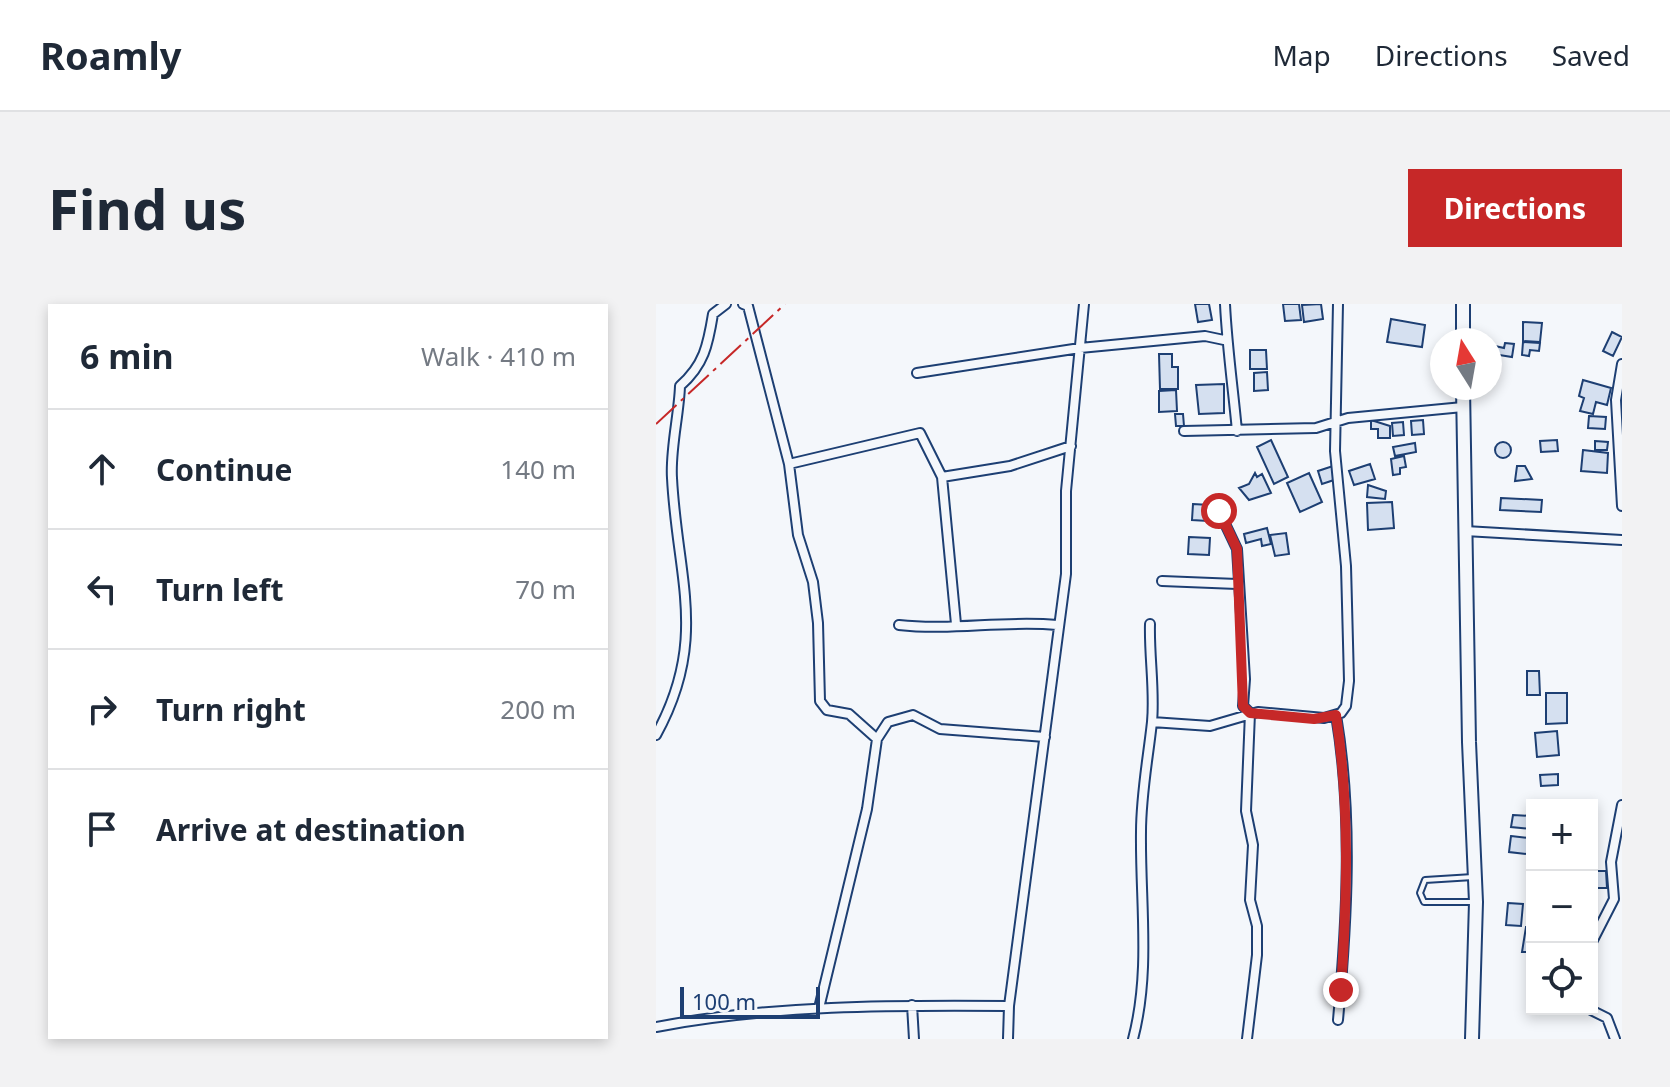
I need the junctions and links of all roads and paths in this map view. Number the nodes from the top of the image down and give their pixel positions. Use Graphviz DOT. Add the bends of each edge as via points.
graph roads {
  1 [pos="726,304"];
  2 [pos="743,304"];
  3 [pos="1084,304"];
  4 [pos="1225,304"];
  5 [pos="1338,304"];
  6 [pos="1463,304"];
  7 [pos="1463,328"];
  8 [pos="1224,340"];
  9 [pos="1080,348"];
  10 [pos="1622,364"];
  11 [pos="917,373"];
  12 [pos="1463,400"];
  13 [pos="1463,407"];
  14 [pos="1338,423"];
  15 [pos="1184,431"];
  16 [pos="1237,431"];
  17 [pos="1071,446"];
  18 [pos="789,464"];
  19 [pos="942,477"];
  20 [pos="1622,506"];
  21 [pos="1219,511"];
  22 [pos="1465,531"];
  23 [pos="1622,540"];
  24 [pos="1162,581"];
  25 [pos="1237,584"];
  26 [pos="956,624"];
  27 [pos="1150,624"];
  28 [pos="899,625"];
  29 [pos="1057,625"];
  30 [pos="1250,713"];
  31 [pos="1336,715"];
  32 [pos="1152,722"];
  33 [pos="656,735"];
  34 [pos="1045,737"];
  35 [pos="877,739"];
  36 [pos="1622,805"];
  37 [pos="1620,823"];
  38 [pos="1475,877"];
  39 [pos="1618,898"];
  40 [pos="1476,902"];
  41 [pos="1598,932"];
  42 [pos="912,1005"];
  43 [pos="1009,1006"];
  44 [pos="819,1008"];
  45 [pos="1598,1014"];
  46 [pos="1338,1020"];
  47 [pos="656,1027"];
  48 [pos="914,1039"];
  49 [pos="1008,1039"];
  50 [pos="1133,1039"];
  51 [pos="1247,1039"];
  52 [pos="1472,1039"];
  53 [pos="1615,1039"];
  1 -- 33 [label="street" via="713,314 698,371 680,386 671,475 688,627 684,668"];
  2 -- 18 [label="street" via="761,351"];
  3 -- 9 [label="street"];
  4 -- 8 [label="street"];
  5 -- 14 [label="street"];
  6 -- 7 [label="main road"];
  8 -- 9 [label="street" via="1205,336"];
  8 -- 16 [label="street"];
  9 -- 11 [label="street"];
  9 -- 17 [label="street"];
  10 -- 20 [label="street" via="1616,400"];
  12 -- 13 [label="main road"];
  13 -- 14 [label="street"];
  13 -- 22 [label="main road"];
  14 -- 16 [label="street"];
  14 -- 31 [label="street" via="1335,451 1349,681 1346,706"];
  15 -- 16 [label="street"];
  17 -- 19 [label="street" via="1010,466"];
  17 -- 29 [label="street" via="1068,556"];
  18 -- 19 [label="street" via="920,433"];
  18 -- 35 [label="street" via="798,535 817,611 820,701 827,710 849,714"];
  19 -- 26 [label="street"];
  21 -- 25 [label="street" via="1237,549"];
  22 -- 23 [label="street"];
  22 -- 38 [label="main road"];
  24 -- 25 [label="street"];
  25 -- 30 [label="street" via="1243,700"];
  26 -- 28 [label="street" via="944,629"];
  26 -- 29 [label="street"];
  27 -- 32 [label="street"];
  29 -- 34 [label="street"];
  30 -- 31 [label="street" via="1314,719"];
  30 -- 32 [label="street" via="1210,726"];
  30 -- 51 [label="street" via="1246,811 1253,845 1250,900 1257,955"];
  31 -- 46 [label="street" via="1349,892"];
  32 -- 50 [label="street" via="1144,769 1144,917"];
  34 -- 35 [label="street" via="940,729 913,715 888,722"];
  34 -- 43 [label="street"];
  35 -- 44 [label="street" via="867,809"];
  36 -- 37 [label="street"];
  37 -- 39 [label="street" via="1611,862"];
  38 -- 40 [label="main road"];
  38 -- 40 [label="lane" via="1427,879 1420,893 1424,902"];
  39 -- 41 [label="street"];
  40 -- 52 [label="main road"];
  42 -- 43 [label="street"];
  42 -- 44 [label="street"];
  42 -- 48 [label="street"];
  43 -- 49 [label="street"];
  44 -- 47 [label="street" via="721,1014"];
  45 -- 53 [label="street" via="1607,1018"];
}
